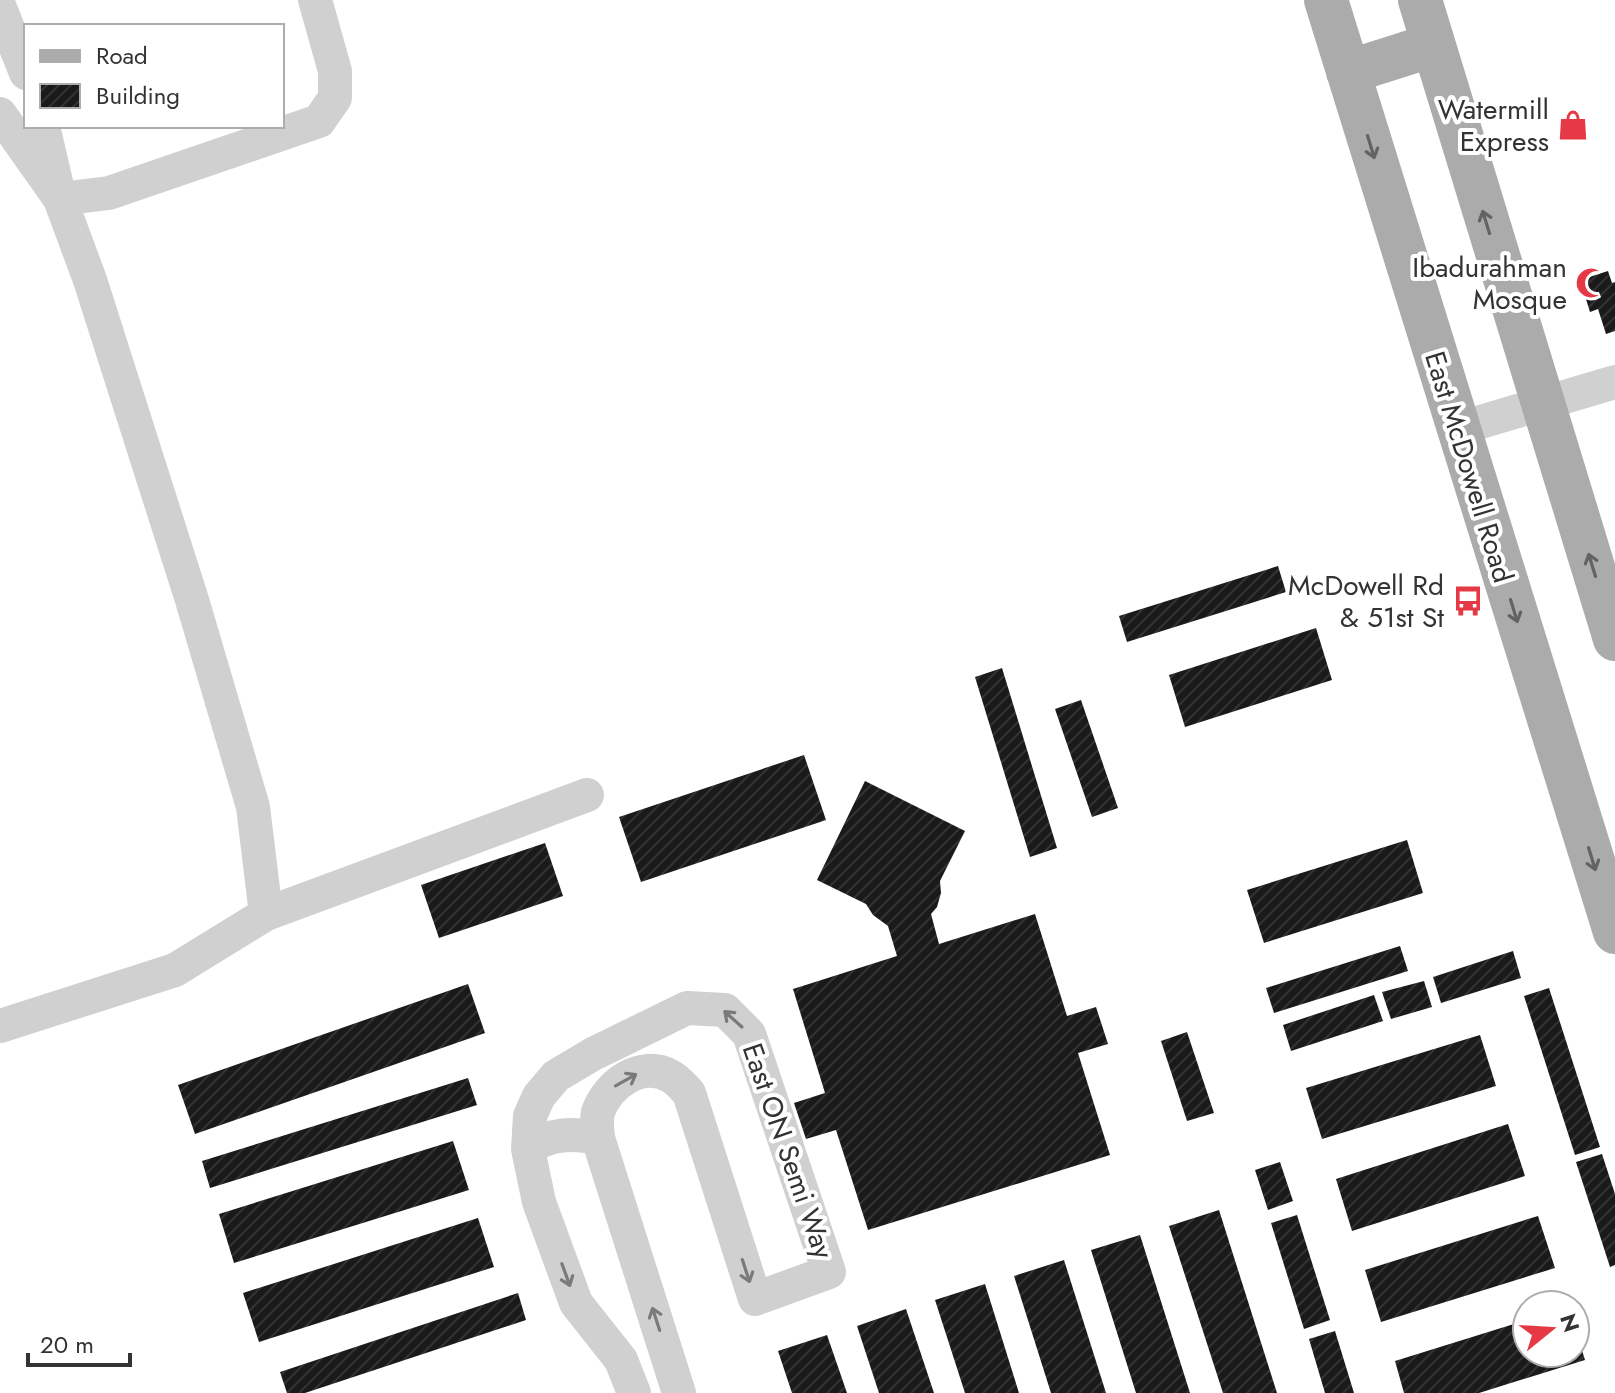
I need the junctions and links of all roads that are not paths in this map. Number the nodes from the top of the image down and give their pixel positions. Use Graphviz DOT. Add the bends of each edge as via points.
graph roads {
  1 [pos="315,0"];
  2 [pos="1326,0"];
  3 [pos="1420,0"];
  4 [pos="0,8"];
  5 [pos="1433,45"];
  6 [pos="24,68"];
  7 [pos="1348,72"];
  8 [pos="0,114"];
  9 [pos="43,128"];
  10 [pos="60,199"];
  11 [pos="1615,382"];
  12 [pos="1541,404"];
  13 [pos="1457,429"];
  14 [pos="1615,639"];
  15 [pos="587,795"];
  16 [pos="266,914"];
  17 [pos="1615,932"];
  18 [pos="0,1026"];
  19 [pos="598,1138"];
  20 [pos="528,1149"];
  21 [pos="634,1393"];
  22 [pos="679,1393"];
  1 -- 10 [label="street" via="335,71 335,98 319,121 109,193"];
  2 -- 7 [label="main road, East McDowell Road"];
  3 -- 5 [label="main road"];
  4 -- 6 [label="street"];
  5 -- 7 [label="main road"];
  12 -- 5 [label="main road, one-way"];
  7 -- 13 [label="main road, East McDowell Road, one-way"];
  8 -- 10 [label="street"];
  9 -- 10 [label="street"];
  10 -- 16 [label="street" via="192,600 253,807"];
  11 -- 12 [label="street"];
  12 -- 13 [label="street"];
  14 -- 12 [label="main road, one-way"];
  13 -- 17 [label="main road, East McDowell Road, one-way"];
  15 -- 16 [label="street"];
  16 -- 18 [label="street" via="175,970"];
  19 -- 20 [label="street" via="575,1133 541,1139"];
  19 -- 20 [label="street, East ON Semi Way, one-way" via="597,1115 614,1087 645,1071 674,1077 689,1093 755,1299 829,1272 749,1034 725,1010 687,1008 556,1076 530,1116"];
  22 -- 19 [label="street, East ON Semi Way, one-way"];
  20 -- 21 [label="street, East ON Semi Way, one-way" via="539,1202 576,1303 621,1360"];
}
